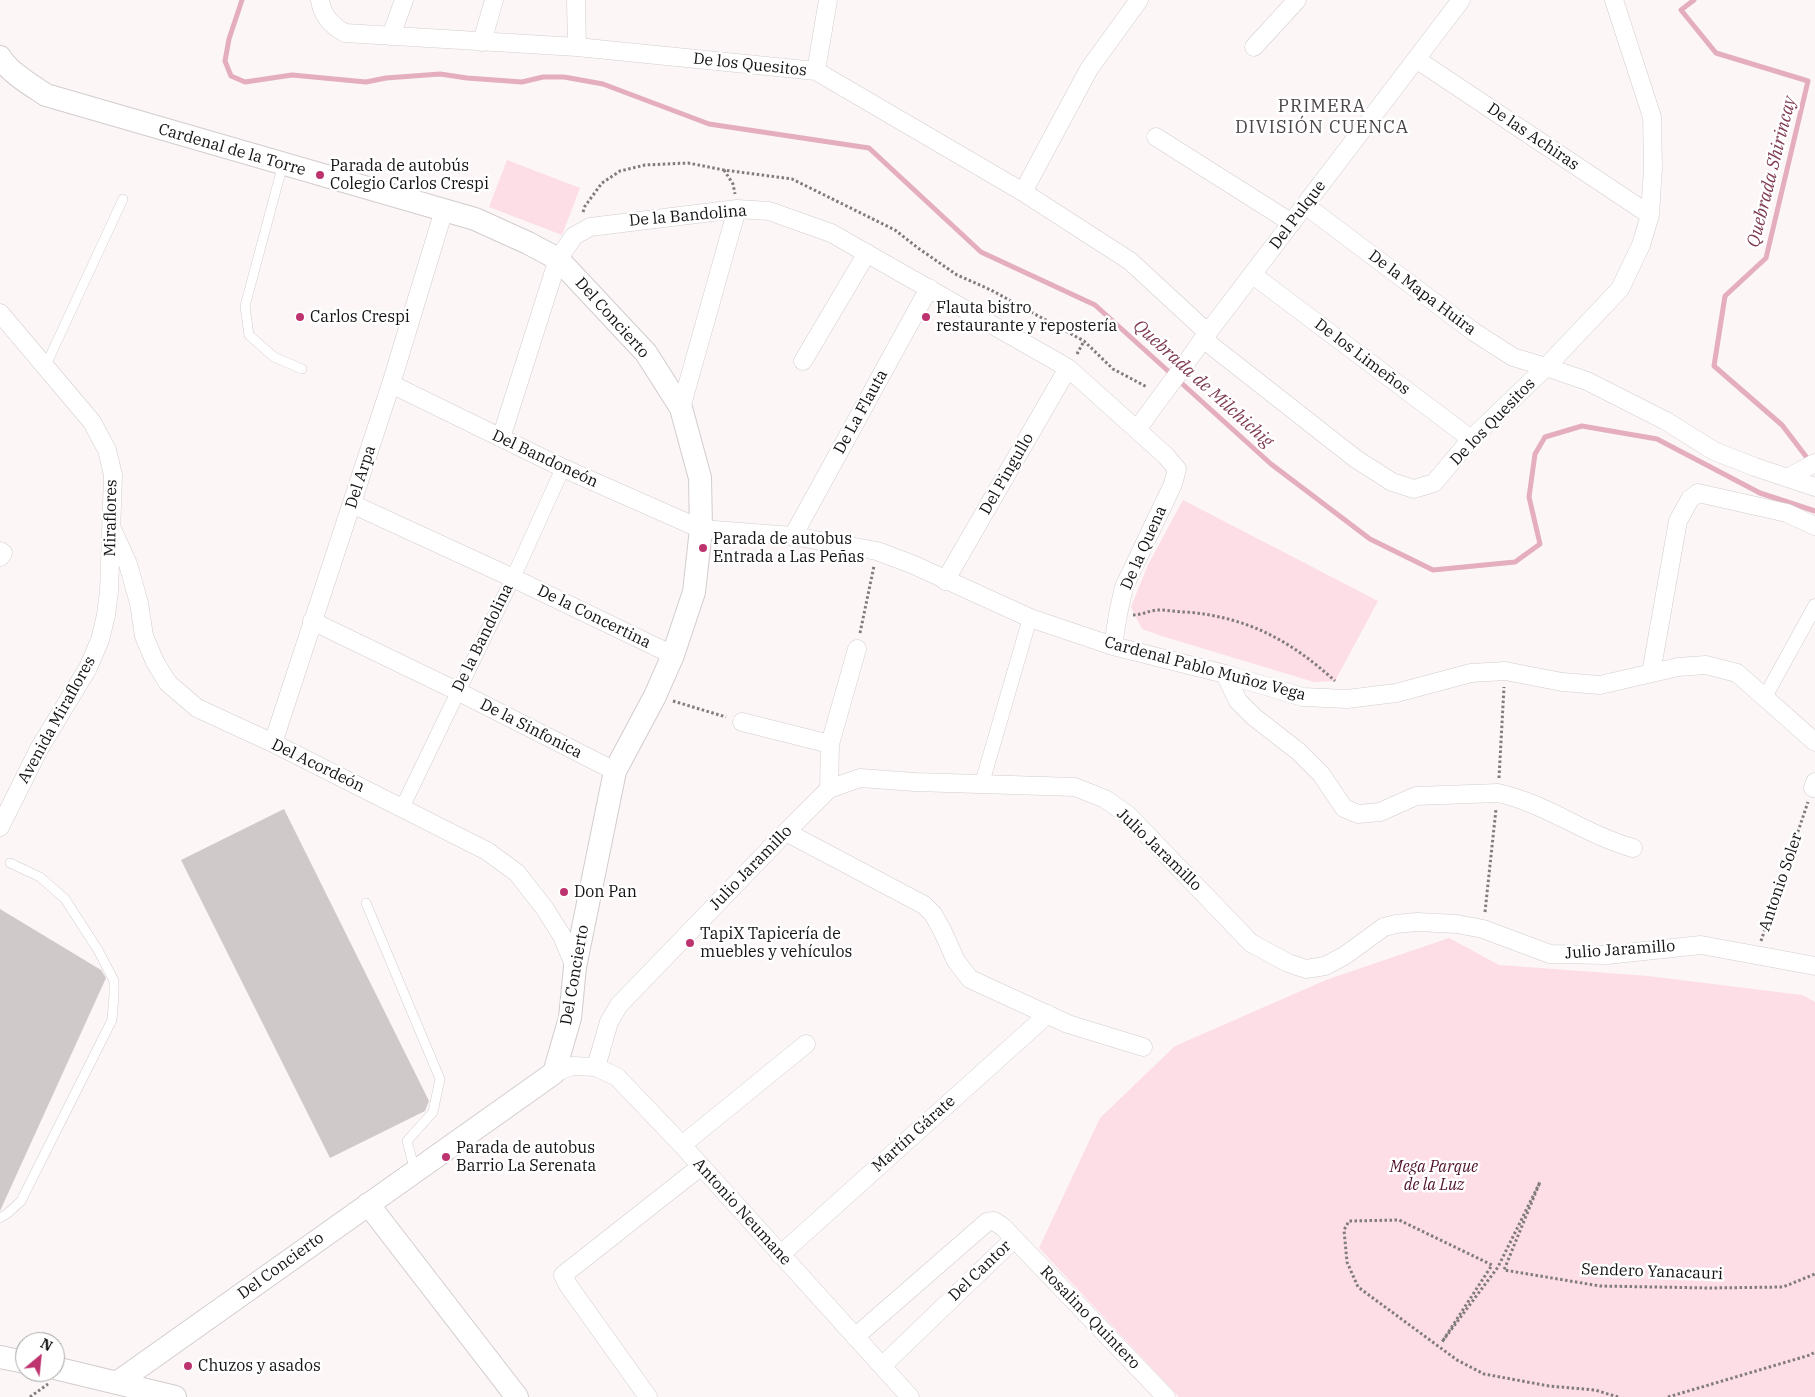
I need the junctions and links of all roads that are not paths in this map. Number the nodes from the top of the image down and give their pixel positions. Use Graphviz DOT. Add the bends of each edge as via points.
graph roads {
  1 [pos="320,0"];
  2 [pos="404,0"];
  3 [pos="494,0"];
  4 [pos="576,0"];
  5 [pos="828,0"];
  6 [pos="1139,0"];
  7 [pos="1297,0"];
  8 [pos="1461,0"];
  9 [pos="1614,0"];
  10 [pos="391,36"];
  11 [pos="482,42"];
  12 [pos="576,47"];
  13 [pos="1254,47"];
  14 [pos="0,57"];
  15 [pos="1416,59"];
  16 [pos="816,72"];
  17 [pos="1156,137"];
  18 [pos="283,164"];
  19 [pos="1023,192"];
  20 [pos="123,198"];
  21 [pos="1305,205"];
  22 [pos="736,209"];
  23 [pos="444,210"];
  24 [pos="1650,216"];
  25 [pos="1292,223"];
  26 [pos="867,254"];
  27 [pos="558,259"];
  28 [pos="1253,275"];
  29 [pos="929,288"];
  30 [pos="0,313"];
  31 [pos="1205,336"];
  32 [pos="803,361"];
  33 [pos="46,365"];
  34 [pos="1546,367"];
  35 [pos="302,368"];
  36 [pos="1068,368"];
  37 [pos="391,384"];
  38 [pos="681,408"];
  39 [pos="1137,430"];
  40 [pos="502,438"];
  41 [pos="1471,439"];
  42 [pos="1166,456"];
  43 [pos="1815,463"];
  44 [pos="563,468"];
  45 [pos="1787,478"];
  46 [pos="1812,486"];
  47 [pos="352,504"];
  48 [pos="1815,526"];
  49 [pos="112,528"];
  50 [pos="701,529"];
  51 [pos="793,536"];
  52 [pos="513,578"];
  53 [pos="945,581"];
  54 [pos="1815,606"];
  55 [pos="1030,618"];
  56 [pos="312,621"];
  57 [pos="100,640"];
  58 [pos="1113,646"];
  59 [pos="857,649"];
  60 [pos="673,655"];
  61 [pos="1651,673"];
  62 [pos="1225,674"];
  63 [pos="457,691"];
  64 [pos="1765,697"];
  65 [pos="742,722"];
  66 [pos="1815,742"];
  67 [pos="273,743"];
  68 [pos="830,744"];
  69 [pos="615,771"];
  70 [pos="982,783"];
  71 [pos="829,790"];
  72 [pos="402,808"];
  73 [pos="1,823"];
  74 [pos="786,832"];
  75 [pos="1633,848"];
  76 [pos="10,863"];
  77 [pos="366,903"];
  78 [pos="1815,966"];
  79 [pos="575,967"];
  80 [pos="1048,1014"];
  81 [pos="806,1044"];
  82 [pos="1143,1047"];
  83 [pos="596,1067"];
  84 [pos="554,1073"];
  85 [pos="682,1145"];
  86 [pos="700,1167"];
  87 [pos="415,1171"];
  88 [pos="368,1204"];
  89 [pos="0,1218"];
  90 [pos="1014,1239"];
  91 [pos="780,1255"];
  92 [pos="855,1337"];
  93 [pos="0,1357"];
  94 [pos="15,1360"];
  95 [pos="882,1366"];
  96 [pos="65,1370"];
  97 [pos="118,1382"];
  98 [pos="176,1397"];
  99 [pos="517,1397"];
  100 [pos="648,1397"];
  101 [pos="910,1397"];
  102 [pos="1166,1397"];
  1 -- 10 [label="street, De los Quesitos" via="321,10 335,27 345,33"];
  2 -- 10 [label="street"];
  3 -- 11 [label="street"];
  4 -- 12 [label="street"];
  5 -- 16 [label="street"];
  6 -- 19 [label="street" via="1089,69"];
  7 -- 13 [label="street"];
  8 -- 15 [label="street, Del Pulque"];
  9 -- 24 [label="street" via="1652,117"];
  10 -- 11 [label="street, De los Quesitos"];
  11 -- 12 [label="street, De los Quesitos"];
  12 -- 16 [label="street, De los Quesitos"];
  14 -- 18 [label="street, Cardenal de la Torre" via="46,95"];
  15 -- 21 [label="street, Del Pulque"];
  15 -- 24 [label="street, De las Achiras"];
  16 -- 19 [label="street, De los Quesitos"];
  17 -- 25 [label="street"];
  18 -- 23 [label="street, Cardenal de la Torre"];
  18 -- 35 [label="lane" via="244,306 248,335 274,357"];
  19 -- 31 [label="street, De los Quesitos" via="1130,261"];
  20 -- 33 [label="lane"];
  21 -- 25 [label="street, Del Pulque"];
  21 -- 34 [label="street, De la Mapa Huira" via="1474,332 1513,356"];
  22 -- 26 [label="street, De la Bandolina" via="769,211 831,233"];
  22 -- 27 [label="street, De la Bandolina" via="590,227 574,236"];
  22 -- 38 [label="street"];
  23 -- 27 [label="street, Cardenal de la Torre" via="482,222"];
  23 -- 37 [label="street, Del Arpa"];
  24 -- 34 [label="street" via="1642,245 1620,289"];
  25 -- 28 [label="street, Del Pulque"];
  26 -- 29 [label="street, De la Bandolina"];
  26 -- 32 [label="street"];
  27 -- 38 [label="street, Del Concierto" via="646,353"];
  27 -- 40 [label="street, De la Bandolina"];
  28 -- 31 [label="street, Del Pulque"];
  28 -- 41 [label="street, De los Limeños"];
  29 -- 36 [label="street, De la Bandolina"];
  29 -- 51 [label="street, De La Flauta"];
  30 -- 33 [label="street, Miraflores"];
  31 -- 39 [label="street, Del Pulque"];
  31 -- 41 [label="street, De los Quesitos" via="1356,459 1392,482 1414,489 1434,482"];
  33 -- 49 [label="street, Miraflores" via="92,422 107,450 113,475"];
  34 -- 41 [label="street, De los Quesitos"];
  34 -- 45 [label="street, De los Quesitos" via="1587,381 1666,421 1714,451"];
  36 -- 39 [label="street, De la Bandolina"];
  36 -- 53 [label="street, Del Pingullo"];
  37 -- 40 [label="street, Del Bandoneón"];
  37 -- 47 [label="street, Del Arpa"];
  38 -- 50 [label="street, Del Concierto" via="700,478"];
  39 -- 42 [label="street, De la Bandolina"];
  40 -- 44 [label="street, Del Bandoneón"];
  42 -- 58 [label="street, De la Quena" via="1177,469 1173,484 1124,587"];
  43 -- 45 [label="street"];
  44 -- 50 [label="street, Del Bandoneón"];
  44 -- 52 [label="street, De la Bandolina"];
  45 -- 46 [label="street, De los Quesitos"];
  47 -- 52 [label="street, De la Concertina"];
  47 -- 56 [label="street, Del Arpa"];
  48 -- 61 [label="street" via="1787,513 1698,493 1690,499 1678,521"];
  49 -- 57 [label="street, Miraflores" via="106,615"];
  49 -- 67 [label="street, Del Acordeón" via="140,603 144,636 168,683 197,708"];
  50 -- 51 [label="street, Cardenal Pablo Muñoz Vega"];
  50 -- 60 [label="street, Del Concierto" via="694,592"];
  51 -- 53 [label="street, Cardenal Pablo Muñoz Vega" via="877,550"];
  52 -- 60 [label="street, De la Concertina"];
  52 -- 63 [label="street, De la Bandolina"];
  53 -- 55 [label="street, Cardenal Pablo Muñoz Vega"];
  54 -- 64 [label="street"];
  55 -- 58 [label="street, Cardenal Pablo Muñoz Vega"];
  55 -- 70 [label="street"];
  56 -- 63 [label="street, De la Sinfonica"];
  56 -- 67 [label="street, Del Arpa"];
  57 -- 73 [label="street, Avenida Miraflores" via="88,668 39,749"];
  58 -- 62 [label="street, Cardenal Pablo Muñoz Vega"];
  59 -- 68 [label="street"];
  60 -- 69 [label="street, Del Concierto"];
  61 -- 62 [label="street, Cardenal Pablo Muñoz Vega" via="1600,685 1562,682 1505,671 1471,673 1396,693 1347,698 1303,697"];
  61 -- 64 [label="street, Cardenal Pablo Muñoz Vega" via="1706,665 1738,673"];
  62 -- 75 [label="street" via="1238,701 1321,774 1344,808 1358,814 1380,812 1416,796 1498,793 1555,814 1610,842"];
  63 -- 69 [label="street, De la Sinfonica"];
  63 -- 72 [label="street, De la Bandolina"];
  64 -- 66 [label="street, Cardenal Pablo Muñoz Vega"];
  65 -- 68 [label="street"];
  67 -- 72 [label="street, Del Acordeón"];
  68 -- 71 [label="street"];
  69 -- 79 [label="street, Del Concierto"];
  70 -- 71 [label="street, Julio Jaramillo" via="860,778"];
  70 -- 78 [label="street, Julio Jaramillo" via="1074,787 1105,799 1128,815 1252,944 1306,969 1325,966 1344,956 1384,927 1417,922 1483,929 1550,954 1607,955 1701,945"];
  71 -- 74 [label="street, Julio Jaramillo"];
  72 -- 79 [label="street, Del Acordeón" via="487,851 517,873 562,936"];
  74 -- 80 [label="street" via="924,905 933,914 956,961 970,979"];
  74 -- 83 [label="street, Julio Jaramillo" via="619,1005 609,1022"];
  76 -- 89 [label="lane" via="40,877 65,899 114,981 114,995 112,1020 21,1201"];
  77 -- 87 [label="lane" via="440,1079 433,1112 407,1141"];
  79 -- 84 [label="street, Del Concierto" via="570,1018"];
  80 -- 82 [label="street" via="1068,1024"];
  80 -- 91 [label="street, Martín Gárate"];
  81 -- 85 [label="street"];
  83 -- 84 [label="street, Antonio Neumane" via="572,1066"];
  83 -- 85 [label="street, Antonio Neumane" via="617,1077"];
  84 -- 87 [label="street, Del Concierto"];
  85 -- 86 [label="street, Antonio Neumane"];
  86 -- 91 [label="street, Antonio Neumane"];
  86 -- 100 [label="street" via="563,1276"];
  87 -- 88 [label="street, Del Concierto"];
  88 -- 97 [label="street, Del Concierto"];
  88 -- 99 [label="street"];
  90 -- 92 [label="street, Del Cantor" via="999,1223 994,1220 987,1222"];
  90 -- 95 [label="street, Del Cantor"];
  90 -- 102 [label="street, Rosalino Quintero"];
  91 -- 92 [label="street, Antonio Neumane"];
  92 -- 95 [label="street, Antonio Neumane"];
  93 -- 94 [label="street"];
  95 -- 101 [label="street, Antonio Neumane"];
  96 -- 97 [label="street"];
  97 -- 98 [label="street"];
}
